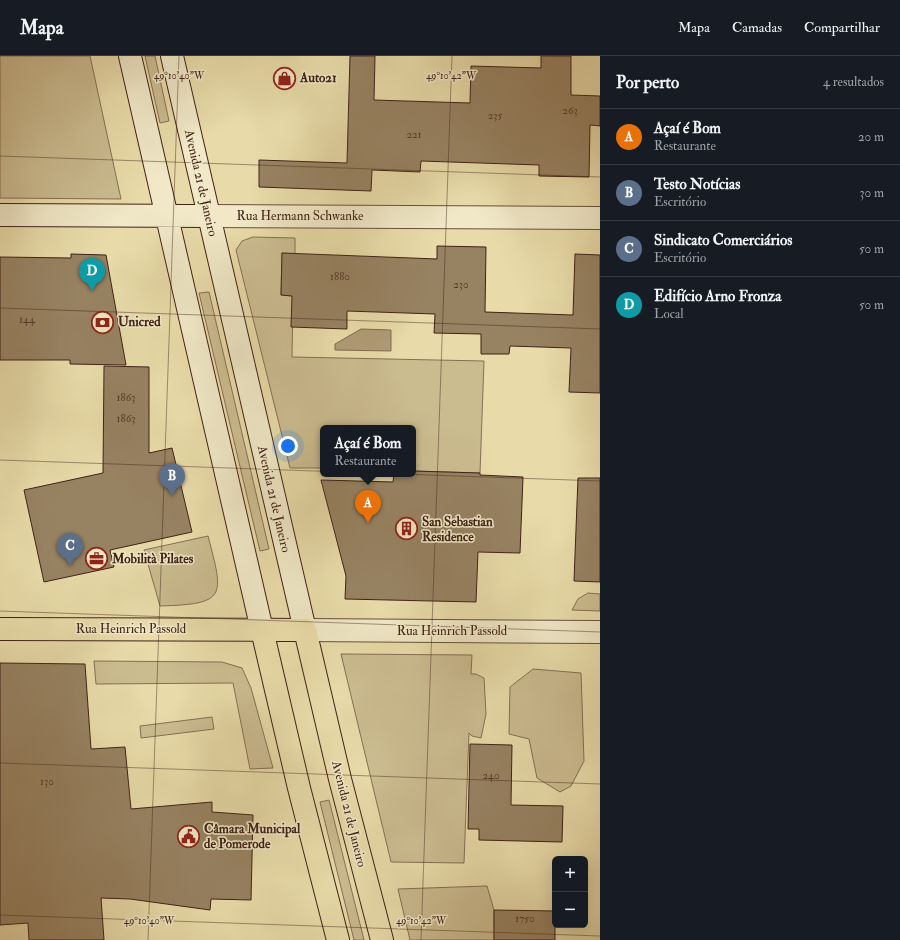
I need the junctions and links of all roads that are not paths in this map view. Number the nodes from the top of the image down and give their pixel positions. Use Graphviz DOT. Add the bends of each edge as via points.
graph roads {
  1 [pos="130,56"];
  2 [pos="172,56"];
  3 [pos="0,215"];
  4 [pos="166,215"];
  5 [pos="209,216"];
  6 [pos="600,218"];
  7 [pos="0,629"];
  8 [pos="262,630"];
  9 [pos="305,630"];
  10 [pos="600,632"];
  11 [pos="338,940"];
  12 [pos="382,940"];
  1 -- 4 [label="main road"];
  2 -- 5 [label="main road, Avenida 21 de Janeiro"];
  3 -- 4 [label="main road, Rua Hermann Schwanke"];
  4 -- 5 [label="main road, Rua Hermann Schwanke"];
  4 -- 8 [label="main road"];
  5 -- 6 [label="main road, Rua Hermann Schwanke"];
  5 -- 9 [label="main road, Avenida 21 de Janeiro"];
  7 -- 8 [label="main road, Rua Heinrich Passold"];
  8 -- 9 [label="main road, Rua Heinrich Passold"];
  8 -- 11 [label="main road"];
  9 -- 10 [label="main road, Rua Heinrich Passold"];
  9 -- 12 [label="main road, Avenida 21 de Janeiro"];
}
